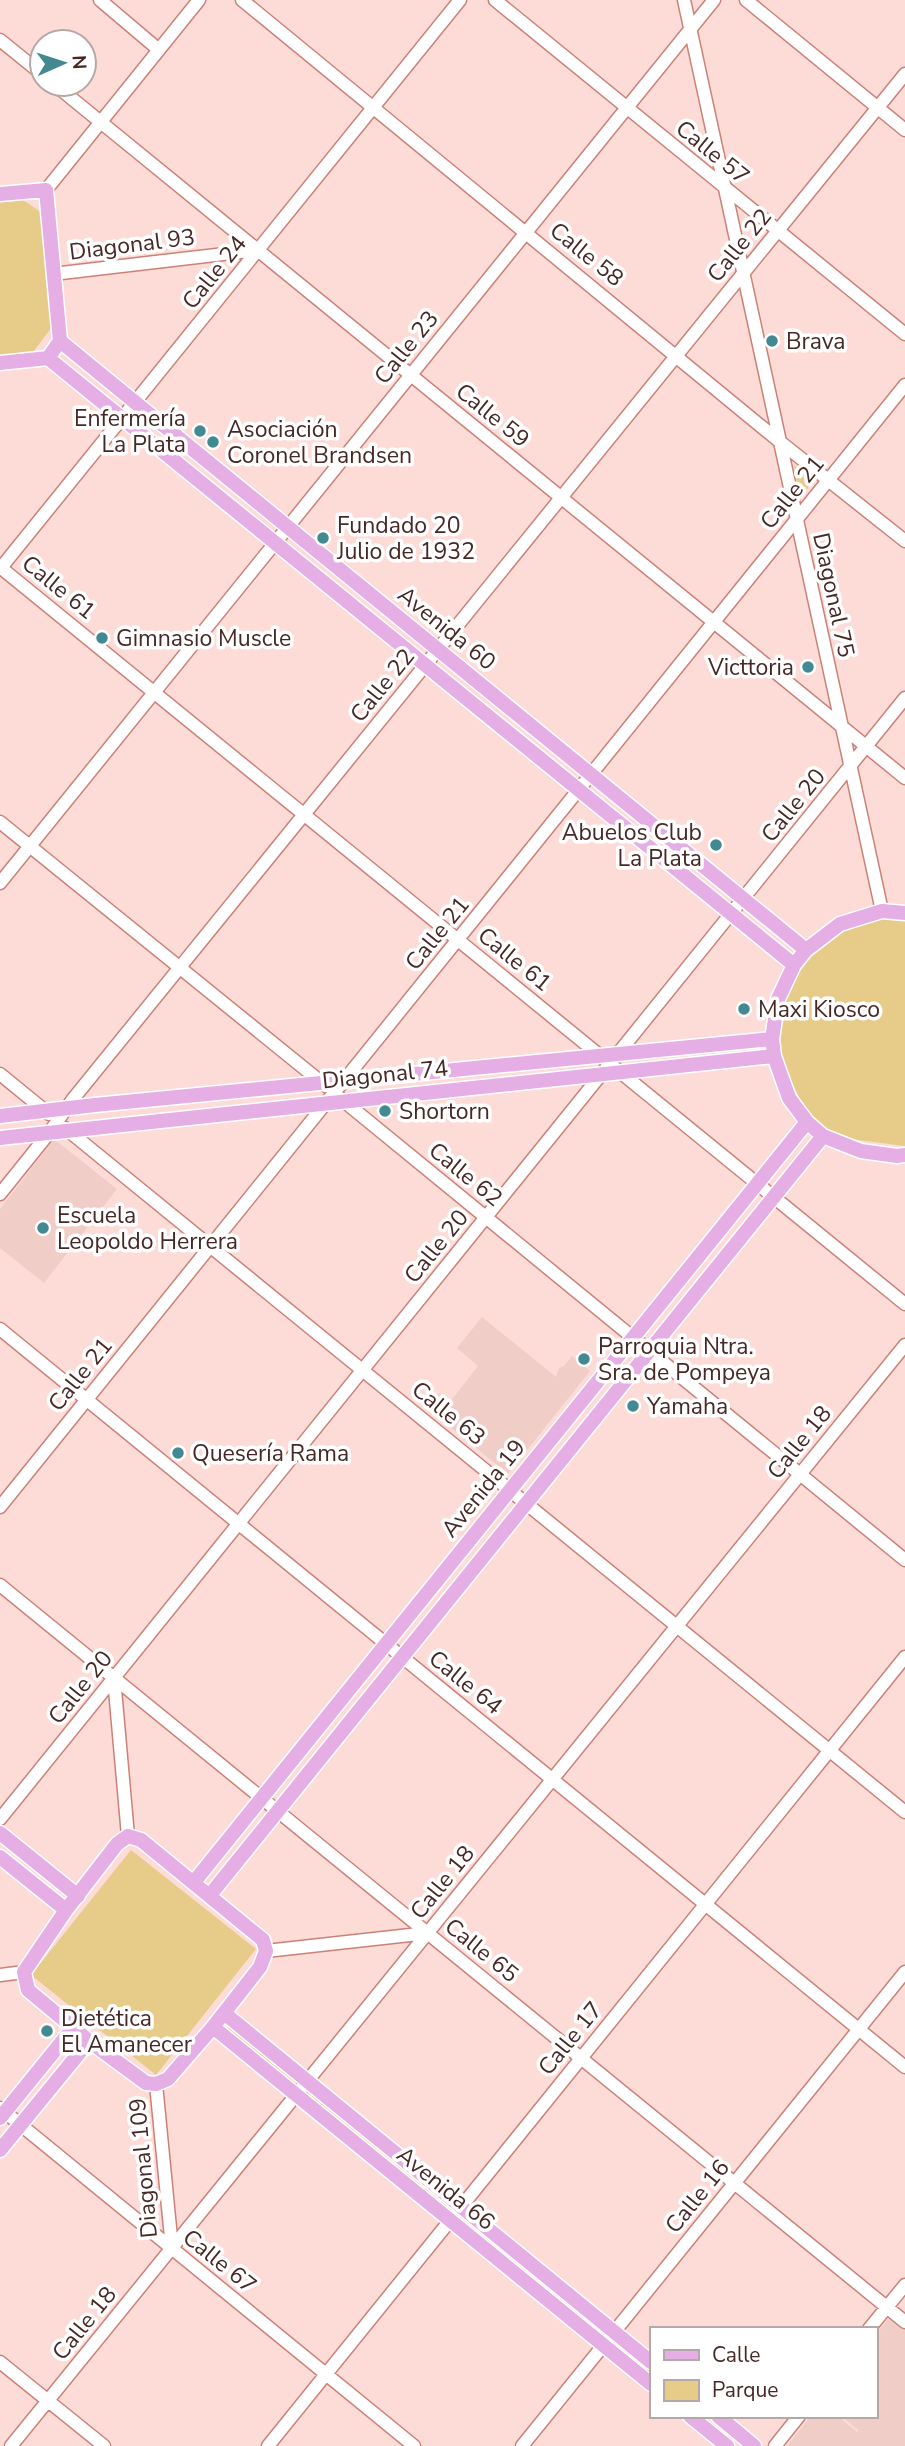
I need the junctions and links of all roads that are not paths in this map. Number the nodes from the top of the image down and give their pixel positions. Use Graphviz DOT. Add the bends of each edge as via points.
graph roads {
  1 [pos="100,0"];
  2 [pos="199,0"];
  3 [pos="242,0"];
  4 [pos="460,0"];
  5 [pos="495,0"];
  6 [pos="684,0"];
  7 [pos="713,0"];
  8 [pos="746,0"];
  9 [pos="690,29"];
  10 [pos="0,40"];
  11 [pos="159,50"];
  12 [pos="28,63"];
  13 [pos="905,74"];
  14 [pos="71,98"];
  15 [pos="373,107"];
  16 [pos="627,107"];
  17 [pos="878,108"];
  18 [pos="101,122"];
  19 [pos="905,130"];
  20 [pos="46,190"];
  21 [pos="725,190"];
  22 [pos="0,194"];
  23 [pos="778,231"];
  24 [pos="526,232"];
  25 [pos="258,250"];
  26 [pos="53,274"];
  27 [pos="743,274"];
  28 [pos="905,334"];
  29 [pos="60,341"];
  30 [pos="677,355"];
  31 [pos="48,358"];
  32 [pos="0,363"];
  33 [pos="411,375"];
  34 [pos="905,386"];
  35 [pos="135,402"];
  36 [pos="123,417"];
  37 [pos="779,441"];
  38 [pos="829,479"];
  39 [pos="561,498"];
  40 [pos="797,520"];
  41 [pos="288,527"];
  42 [pos="905,541"];
  43 [pos="276,542"];
  44 [pos="0,565"];
  45 [pos="713,622"];
  46 [pos="438,650"];
  47 [pos="426,664"];
  48 [pos="154,692"];
  49 [pos="905,698"];
  50 [pos="842,727"];
  51 [pos="866,746"];
  52 [pos="850,767"];
  53 [pos="590,774"];
  54 [pos="905,778"];
  55 [pos="580,790"];
  56 [pos="304,814"];
  57 [pos="0,822"];
  58 [pos="30,846"];
  59 [pos="0,883"];
  60 [pos="743,899"];
  61 [pos="882,911"];
  62 [pos="905,913"];
  63 [pos="731,914"];
  64 [pos="458,940"];
  65 [pos="806,950"];
  66 [pos="794,965"];
  67 [pos="179,968"];
  68 [pos="772,1039"];
  69 [pos="775,1056"];
  70 [pos="610,1064"];
  71 [pos="0,1074"];
  72 [pos="334,1093"];
  73 [pos="0,1116"];
  74 [pos="54,1118"];
  75 [pos="807,1122"];
  76 [pos="69,1131"];
  77 [pos="823,1136"];
  78 [pos="0,1139"];
  79 [pos="905,1155"];
  80 [pos="758,1184"];
  81 [pos="0,1194"];
  82 [pos="774,1197"];
  83 [pos="486,1218"];
  84 [pos="211,1246"];
  85 [pos="905,1304"];
  86 [pos="0,1329"];
  87 [pos="633,1338"];
  88 [pos="905,1345"];
  89 [pos="649,1351"];
  90 [pos="363,1370"];
  91 [pos="87,1400"];
  92 [pos="800,1474"];
  93 [pos="510,1490"];
  94 [pos="526,1503"];
  95 [pos="0,1507"];
  96 [pos="239,1524"];
  97 [pos="905,1560"];
  98 [pos="0,1585"];
  99 [pos="677,1626"];
  100 [pos="386,1644"];
  101 [pos="402,1657"];
  102 [pos="905,1657"];
  103 [pos="114,1678"];
  104 [pos="830,1751"];
  105 [pos="552,1780"];
  106 [pos="262,1798"];
  107 [pos="278,1811"];
  108 [pos="905,1812"];
  109 [pos="0,1819"];
  110 [pos="0,1833"];
  111 [pos="128,1836"];
  112 [pos="0,1857"];
  113 [pos="194,1882"];
  114 [pos="210,1895"];
  115 [pos="78,1896"];
  116 [pos="705,1904"];
  117 [pos="66,1910"];
  118 [pos="428,1933"];
  119 [pos="266,1951"];
  120 [pos="24,1972"];
  121 [pos="905,1972"];
  122 [pos="0,1975"];
  123 [pos="224,2013"];
  124 [pos="213,2027"];
  125 [pos="73,2028"];
  126 [pos="859,2029"];
  127 [pos="89,2041"];
  128 [pos="581,2058"];
  129 [pos="905,2067"];
  130 [pos="307,2081"];
  131 [pos="156,2084"];
  132 [pos="296,2095"];
  133 [pos="2,2113"];
  134 [pos="20,2125"];
  135 [pos="0,2150"];
  136 [pos="734,2183"];
  137 [pos="461,2207"];
  138 [pos="450,2220"];
  139 [pos="172,2248"];
  140 [pos="905,2285"];
  141 [pos="887,2308"];
  142 [pos="905,2322"];
  143 [pos="871,2327"];
  144 [pos="614,2332"];
  145 [pos="603,2345"];
  146 [pos="650,2361"];
  147 [pos="0,2362"];
  148 [pos="326,2374"];
  149 [pos="650,2383"];
  150 [pos="48,2401"];
  151 [pos="692,2418"];
  152 [pos="720,2418"];
  153 [pos="797,2418"];
  154 [pos="11,2446"];
  155 [pos="104,2446"];
  156 [pos="268,2446"];
  157 [pos="414,2446"];
  158 [pos="522,2446"];
  159 [pos="727,2446"];
  160 [pos="754,2446"];
  161 [pos="775,2446"];
  1 -- 11 [label="street"];
  2 -- 11 [label="street"];
  3 -- 15 [label="street, Calle 58"];
  4 -- 15 [label="street, Calle 24"];
  5 -- 16 [label="street, Calle 57"];
  6 -- 9 [label="street, Diagonal 75"];
  7 -- 9 [label="street, Calle 23"];
  8 -- 17 [label="street"];
  9 -- 16 [label="street, Calle 23"];
  9 -- 21 [label="street, Diagonal 75"];
  10 -- 12 [label="street"];
  11 -- 18 [label="street"];
  13 -- 17 [label="street, Calle 22"];
  14 -- 18 [label="street, Calle 59"];
  15 -- 24 [label="street, Calle 58"];
  15 -- 25 [label="street, Calle 24"];
  16 -- 21 [label="street, Calle 57"];
  16 -- 24 [label="street, Calle 23"];
  17 -- 19 [label="street"];
  17 -- 23 [label="street, Calle 22"];
  18 -- 20 [label="street"];
  18 -- 25 [label="street, Calle 59"];
  20 -- 22 [label="main road"];
  20 -- 26 [label="main road"];
  21 -- 23 [label="street, Calle 57"];
  21 -- 27 [label="street, Diagonal 75"];
  23 -- 27 [label="street, Calle 22"];
  23 -- 28 [label="street, Calle 57"];
  24 -- 30 [label="street, Calle 58"];
  24 -- 33 [label="street, Calle 23"];
  25 -- 26 [label="street, Diagonal 93"];
  25 -- 33 [label="street, Calle 59"];
  25 -- 35 [label="street, Calle 24"];
  26 -- 29 [label="main road"];
  27 -- 30 [label="street, Calle 22"];
  27 -- 37 [label="street, Diagonal 75"];
  29 -- 31 [label="main road"];
  29 -- 35 [label="main road, Avenida 60"];
  30 -- 37 [label="street, Calle 58"];
  30 -- 39 [label="street, Calle 22"];
  31 -- 32 [label="main road"];
  31 -- 36 [label="main road, Avenida 60"];
  33 -- 39 [label="street, Calle 59"];
  33 -- 41 [label="street, Calle 23"];
  34 -- 38 [label="street, Calle 21"];
  35 -- 36 [label="street, Calle 24"];
  35 -- 41 [label="main road, Avenida 60"];
  36 -- 43 [label="main road, Avenida 60"];
  36 -- 44 [label="street, Calle 24"];
  37 -- 38 [label="street, Calle 58"];
  37 -- 40 [label="street, Diagonal 75"];
  38 -- 40 [label="street, Calle 21"];
  38 -- 42 [label="street, Calle 58"];
  39 -- 45 [label="street, Calle 59"];
  39 -- 46 [label="street, Calle 22"];
  40 -- 45 [label="street, Calle 21"];
  40 -- 50 [label="street, Diagonal 75"];
  41 -- 43 [label="street, Calle 23"];
  41 -- 46 [label="main road, Avenida 60"];
  43 -- 47 [label="main road, Avenida 60"];
  43 -- 48 [label="street, Calle 23"];
  44 -- 48 [label="street, Calle 61"];
  45 -- 50 [label="street, Calle 59"];
  45 -- 53 [label="street, Calle 21"];
  46 -- 47 [label="street, Calle 22"];
  46 -- 53 [label="main road, Avenida 60"];
  47 -- 55 [label="main road, Avenida 60"];
  47 -- 56 [label="street, Calle 22"];
  48 -- 56 [label="street, Calle 61"];
  48 -- 58 [label="street, Calle 23"];
  49 -- 51 [label="street, Calle 20"];
  50 -- 51 [label="street, Calle 59"];
  50 -- 52 [label="street, Diagonal 75"];
  51 -- 52 [label="street, Calle 20"];
  51 -- 54 [label="street, Calle 59"];
  52 -- 60 [label="street, Calle 20"];
  52 -- 61 [label="street, Diagonal 75"];
  53 -- 55 [label="street, Calle 21"];
  53 -- 60 [label="main road, Avenida 60"];
  55 -- 63 [label="main road, Avenida 60"];
  55 -- 64 [label="street, Calle 21"];
  56 -- 64 [label="street, Calle 61"];
  56 -- 67 [label="street, Calle 22"];
  57 -- 58 [label="street, Calle 62"];
  58 -- 59 [label="street, Calle 23"];
  58 -- 67 [label="street, Calle 62"];
  60 -- 63 [label="street, Calle 20"];
  60 -- 65 [label="main road, Avenida 60"];
  61 -- 62 [label="main road"];
  61 -- 65 [label="main road" via="841,923"];
  63 -- 66 [label="main road, Avenida 60"];
  63 -- 70 [label="street, Calle 20"];
  64 -- 70 [label="street, Calle 61"];
  64 -- 72 [label="street, Calle 21"];
  65 -- 66 [label="main road"];
  66 -- 68 [label="main road" via="778,999"];
  67 -- 72 [label="street, Calle 62"];
  67 -- 74 [label="street, Calle 22"];
  68 -- 69 [label="main road"];
  68 -- 70 [label="main road, Diagonal 74"];
  69 -- 70 [label="main road, Diagonal 74"];
  69 -- 75 [label="main road" via="789,1098"];
  70 -- 72 [label="main road, Diagonal 74"];
  70 -- 80 [label="street, Calle 61"];
  70 -- 83 [label="street, Calle 20"];
  71 -- 74 [label="street"];
  72 -- 74 [label="main road, Diagonal 74"];
  72 -- 76 [label="main road, Diagonal 74"];
  72 -- 83 [label="street, Calle 62"];
  72 -- 84 [label="street, Calle 21"];
  73 -- 74 [label="main road, Diagonal 74"];
  74 -- 76 [label="main road, Diagonal 74"];
  74 -- 78 [label="main road, Diagonal 74"];
  74 -- 81 [label="street, Calle 22"];
  75 -- 77 [label="main road"];
  75 -- 80 [label="main road, Avenida 19"];
  76 -- 84 [label="street, Calle 63"];
  77 -- 79 [label="main road" via="861,1151"];
  77 -- 82 [label="main road, Avenida 19"];
  80 -- 82 [label="street, Calle 61"];
  80 -- 87 [label="main road, Avenida 19"];
  82 -- 85 [label="street, Calle 61"];
  82 -- 89 [label="main road, Avenida 19"];
  83 -- 87 [label="street, Calle 62"];
  83 -- 90 [label="street, Calle 20"];
  84 -- 90 [label="street, Calle 63"];
  84 -- 91 [label="street, Calle 21"];
  86 -- 91 [label="street, Calle 64"];
  87 -- 89 [label="street, Calle 62"];
  87 -- 93 [label="main road, Avenida 19"];
  88 -- 92 [label="street, Calle 18"];
  89 -- 92 [label="street, Calle 62"];
  89 -- 94 [label="main road, Avenida 19"];
  90 -- 93 [label="street, Calle 63"];
  90 -- 96 [label="street, Calle 20"];
  91 -- 95 [label="street, Calle 21"];
  91 -- 96 [label="street, Calle 64"];
  92 -- 97 [label="street, Calle 62"];
  92 -- 99 [label="street, Calle 18"];
  93 -- 94 [label="street, Calle 63"];
  93 -- 100 [label="main road, Avenida 19"];
  94 -- 99 [label="street, Calle 63"];
  94 -- 101 [label="main road, Avenida 19"];
  96 -- 100 [label="street, Calle 64"];
  96 -- 103 [label="street, Calle 20"];
  98 -- 103 [label="street, Calle 65"];
  99 -- 104 [label="street, Calle 63"];
  99 -- 105 [label="street, Calle 18"];
  100 -- 101 [label="street, Calle 64"];
  100 -- 106 [label="main road, Avenida 19"];
  101 -- 105 [label="street, Calle 64"];
  101 -- 107 [label="main road, Avenida 19"];
  102 -- 104 [label="street, Calle 17"];
  103 -- 106 [label="street, Calle 65"];
  103 -- 109 [label="street, Calle 20"];
  103 -- 111 [label="street"];
  104 -- 108 [label="street, Calle 63"];
  104 -- 116 [label="street, Calle 17"];
  105 -- 116 [label="street, Calle 64"];
  105 -- 118 [label="street, Calle 18"];
  106 -- 107 [label="street, Calle 65"];
  106 -- 113 [label="main road, Avenida 19"];
  107 -- 114 [label="main road, Avenida 19"];
  107 -- 118 [label="street, Calle 65"];
  110 -- 115 [label="main road"];
  111 -- 113 [label="main road" via="141,1840"];
  111 -- 115 [label="main road"];
  112 -- 117 [label="main road"];
  113 -- 114 [label="main road"];
  114 -- 119 [label="main road" via="263,1940"];
  115 -- 117 [label="main road"];
  116 -- 126 [label="street, Calle 64"];
  116 -- 128 [label="street, Calle 17"];
  117 -- 120 [label="main road"];
  118 -- 119 [label="street"];
  118 -- 128 [label="street, Calle 65"];
  118 -- 130 [label="street, Calle 18"];
  119 -- 123 [label="main road"];
  120 -- 122 [label="street"];
  120 -- 125 [label="main road" via="28,1990"];
  121 -- 126 [label="street, Calle 16"];
  123 -- 124 [label="main road"];
  123 -- 130 [label="main road, Avenida 66"];
  124 -- 131 [label="main road" via="168,2079"];
  124 -- 132 [label="main road, Avenida 66"];
  125 -- 127 [label="main road"];
  125 -- 133 [label="main road"];
  126 -- 129 [label="street, Calle 64"];
  126 -- 136 [label="street, Calle 16"];
  127 -- 131 [label="main road" via="146,2083"];
  127 -- 134 [label="main road"];
  128 -- 136 [label="street, Calle 65"];
  128 -- 137 [label="street, Calle 17"];
  130 -- 132 [label="street, Calle 18"];
  130 -- 137 [label="main road, Avenida 66"];
  131 -- 139 [label="street, Diagonal 109"];
  132 -- 138 [label="main road, Avenida 66"];
  132 -- 139 [label="street, Calle 18"];
  133 -- 134 [label="street, Calle 67"];
  134 -- 135 [label="main road"];
  134 -- 139 [label="street, Calle 67"];
  136 -- 141 [label="street, Calle 65"];
  136 -- 144 [label="street, Calle 16"];
  137 -- 138 [label="street, Calle 17"];
  137 -- 144 [label="main road, Avenida 66"];
  138 -- 145 [label="main road, Avenida 66"];
  138 -- 148 [label="street, Calle 17"];
  139 -- 148 [label="street, Calle 67"];
  139 -- 150 [label="street, Calle 18"];
  140 -- 141 [label="street"];
  141 -- 142 [label="street, Calle 65"];
  141 -- 143 [label="street"];
  144 -- 145 [label="street, Calle 16"];
  144 -- 146 [label="main road, Avenida 66"];
  145 -- 149 [label="main road, Avenida 66"];
  145 -- 158 [label="street, Calle 16"];
  147 -- 150 [label="street"];
  148 -- 156 [label="street, Calle 17"];
  148 -- 157 [label="street, Calle 67"];
  150 -- 154 [label="street, Calle 18"];
  150 -- 155 [label="street"];
  151 -- 159 [label="main road"];
  152 -- 160 [label="main road"];
  153 -- 161 [label="street"];
}
